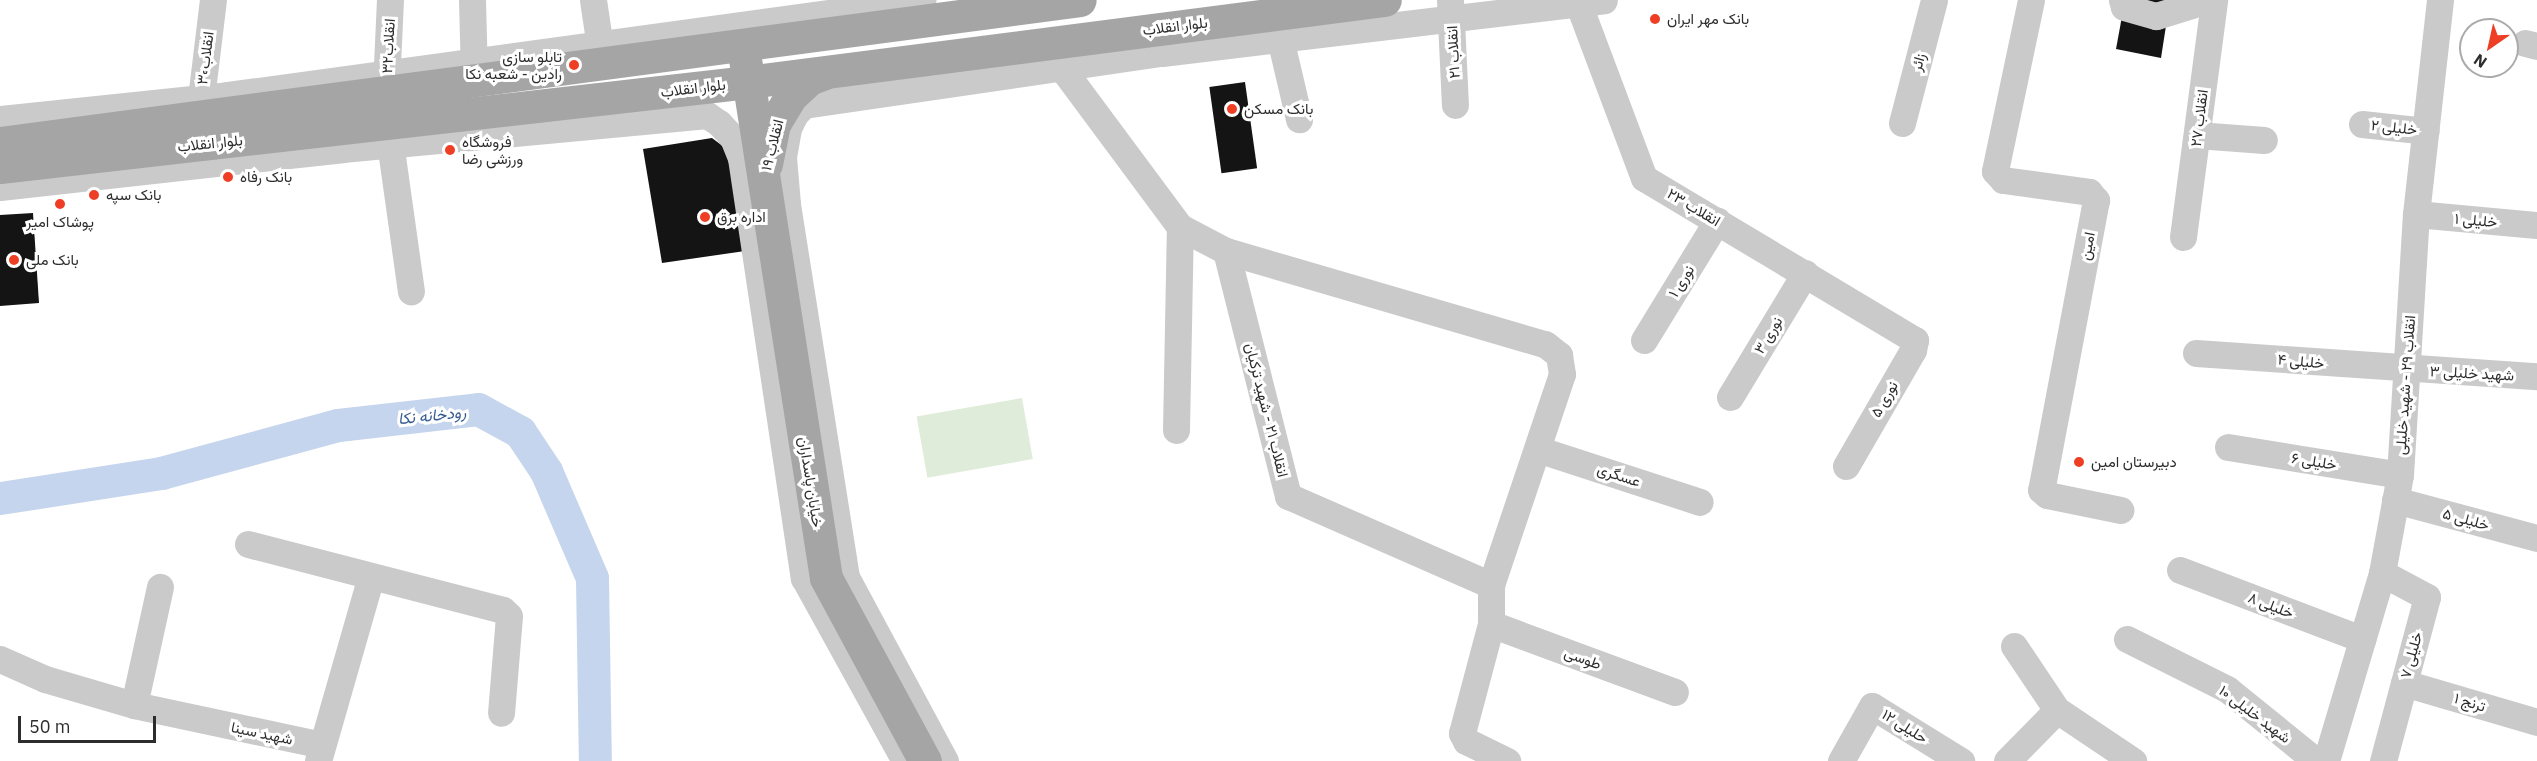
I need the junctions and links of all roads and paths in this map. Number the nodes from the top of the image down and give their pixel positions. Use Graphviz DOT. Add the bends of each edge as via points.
graph roads {
  1 [pos="213,0"];
  2 [pos="390,0"];
  3 [pos="472,0"];
  4 [pos="593,0"];
  5 [pos="923,0"];
  6 [pos="1080,0"];
  7 [pos="1385,0"];
  8 [pos="1934,0"];
  9 [pos="2031,0"];
  10 [pos="2122,0"];
  11 [pos="2193,0"];
  12 [pos="2214,0"];
  13 [pos="2440,0"];
  14 [pos="1587,1"];
  15 [pos="1450,8"];
  16 [pos="822,16"];
  17 [pos="1277,26"];
  18 [pos="743,44"];
  19 [pos="601,52"];
  20 [pos="1053,55"];
  21 [pos="474,69"];
  22 [pos="830,71"];
  23 [pos="748,82"];
  24 [pos="1455,105"];
  25 [pos="199,107"];
  26 [pos="387,108"];
  27 [pos="0,119"];
  28 [pos="1299,119"];
  29 [pos="1902,123"];
  30 [pos="2362,124"];
  31 [pos="2426,130"];
  32 [pos="2196,135"];
  33 [pos="2264,140"];
  34 [pos="0,143"];
  35 [pos="0,167"];
  36 [pos="764,181"];
  37 [pos="0,187"];
  38 [pos="2416,214"];
  39 [pos="1717,221"];
  40 [pos="2537,225"];
  41 [pos="1180,227"];
  42 [pos="2183,237"];
  43 [pos="1226,251"];
  44 [pos="1805,273"];
  45 [pos="411,291"];
  46 [pos="1906,336"];
  47 [pos="1644,340"];
  48 [pos="2196,353"];
  49 [pos="2407,370"];
  50 [pos="2537,376"];
  51 [pos="1730,397"];
  52 [pos="1176,430"];
  53 [pos="2228,447"];
  54 [pos="1537,449"];
  55 [pos="1846,466"];
  56 [pos="2397,488"];
  57 [pos="1700,502"];
  58 [pos="2120,510"];
  59 [pos="2537,538"];
  60 [pos="248,544"];
  61 [pos="2180,570"];
  62 [pos="2382,573"];
  63 [pos="371,576"];
  64 [pos="1491,585"];
  65 [pos="160,587"];
  66 [pos="1491,624"];
  67 [pos="2127,639"];
  68 [pos="2362,639"];
  69 [pos="2014,646"];
  70 [pos="0,659"];
  71 [pos="2404,682"];
  72 [pos="1675,692"];
  73 [pos="135,705"];
  74 [pos="2057,710"];
  75 [pos="501,713"];
  76 [pos="2537,722"];
  77 [pos="320,753"];
  78 [pos="905,761"];
  79 [pos="925,761"];
  80 [pos="945,761"];
  81 [pos="1507,761"];
  82 [pos="1841,761"];
  83 [pos="1961,761"];
  84 [pos="2007,761"];
  85 [pos="2133,761"];
  86 [pos="2316,761"];
  87 [pos="2326,761"];
  88 [pos="2383,761"];
  1 -- 25 [label="street, انقلاب۳۰"];
  2 -- 26 [label="street, انقلاب۳۲"];
  3 -- 21 [label="street"];
  4 -- 19 [label="street"];
  5 -- 16 [label="street"];
  6 -- 16 [label="main road, بلوار انقلاب"];
  7 -- 17 [label="main road, بلوار انقلاب"];
  8 -- 29 [label="street, زائر"];
  9 -- 58 [label="street, امین" via="1995,171 2003,180 2089,192 2096,200 2041,490 2047,495"];
  10 -- 11 [label="street" via="2124,7 2156,16 2192,5"];
  12 -- 32 [label="street, انقلاب ۲۷"];
  13 -- 31 [label="street, انقلاب ۲۹ - شهید خلیلی"];
  14 -- 15 [label="street"];
  14 -- 39 [label="street, انقلاب ۲۳" via="1644,178"];
  15 -- 17 [label="street"];
  15 -- 24 [label="street, انقلاب ۲۱"];
  16 -- 18 [label="main road, بلوار انقلاب"];
  16 -- 19 [label="street"];
  17 -- 20 [label="main road, بلوار انقلاب"];
  17 -- 28 [label="street"];
  18 -- 19 [label="main road, بلوار انقلاب"];
  18 -- 23 [label="main road, انقلاب ۱۹"];
  19 -- 21 [label="main road, بلوار انقلاب"];
  20 -- 22 [label="main road, بلوار انقلاب"];
  20 -- 41 [label="street"];
  20 -- 80 [label="street" via="804,105 788,128 783,157 786,204 846,578"];
  21 -- 26 [label="main road, بلوار انقلاب"];
  22 -- 23 [label="main road, بلوار انقلاب"];
  22 -- 36 [label="main road, انقلاب ۱۹" via="799,87 778,115"];
  23 -- 26 [label="main road, بلوار انقلاب"];
  23 -- 36 [label="main road, انقلاب ۱۹"];
  25 -- 26 [label="main road, بلوار انقلاب"];
  25 -- 27 [label="street"];
  25 -- 34 [label="main road, بلوار انقلاب"];
  26 -- 35 [label="main road, بلوار انقلاب"];
  26 -- 37 [label="street"];
  26 -- 45 [label="street, انقلاب۳۲"];
  26 -- 78 [label="street" via="707,116 733,138 741,158 757,255 785,469 804,578"];
  30 -- 31 [label="street, خلیلی ۲"];
  31 -- 38 [label="street, انقلاب ۲۹ - شهید خلیلی"];
  32 -- 33 [label="street"];
  32 -- 42 [label="street, انقلاب ۲۷"];
  36 -- 79 [label="main road, خیابان پاسداران" via="826,578"];
  38 -- 40 [label="street, خلیلی ۱"];
  38 -- 49 [label="street, انقلاب ۲۹ - شهید خلیلی"];
  39 -- 44 [label="street, انقلاب ۲۳"];
  39 -- 47 [label="street, نوری ۱"];
  41 -- 43 [label="street"];
  41 -- 52 [label="street"];
  43 -- 54 [label="street" via="1545,344 1558,356 1562,374"];
  43 -- 64 [label="street, انقلاب ۲۱ - شهید ترکیان" via="1288,496"];
  44 -- 46 [label="street, انقلاب ۲۳"];
  44 -- 51 [label="street, نوری ۳"];
  46 -- 55 [label="street, نوری ۵" via="1915,340 1913,350"];
  48 -- 49 [label="street, خلیلی ۴"];
  49 -- 50 [label="street, شهید خلیلی ۳"];
  49 -- 56 [label="street, انقلاب ۲۹ - شهید خلیلی"];
  53 -- 56 [label="street, خلیلی ۶"];
  54 -- 57 [label="street, عسگری"];
  54 -- 64 [label="street"];
  56 -- 59 [label="street, خلیلی ۵"];
  56 -- 62 [label="street, انقلاب ۲۹ - شهید خلیلی"];
  60 -- 63 [label="street"];
  61 -- 68 [label="street, خلیلی ۸"];
  62 -- 68 [label="street, انقلاب ۲۹ - شهید خلیلی"];
  62 -- 71 [label="street, خلیلی ۷" via="2427,597"];
  63 -- 75 [label="street" via="503,610 509,616"];
  63 -- 77 [label="street, شهید سینا"];
  64 -- 66 [label="street"];
  65 -- 73 [label="street"];
  66 -- 72 [label="street, طوسی"];
  66 -- 81 [label="street" via="1462,733 1466,741"];
  67 -- 86 [label="street, شهید خلیلی ۱۰" via="2227,689"];
  68 -- 87 [label="street, انقلاب ۲۹ - شهید خلیلی"];
  69 -- 74 [label="street"];
  70 -- 73 [label="street, شهید سینا" via="45,679"];
  71 -- 76 [label="street, ترنج ۱"];
  71 -- 88 [label="street, خلیلی ۷"];
  73 -- 77 [label="street, شهید سینا"];
  74 -- 84 [label="street"];
  74 -- 85 [label="street"];
  82 -- 83 [label="street, حلیلی ۱۲" via="1872,706"];
}
